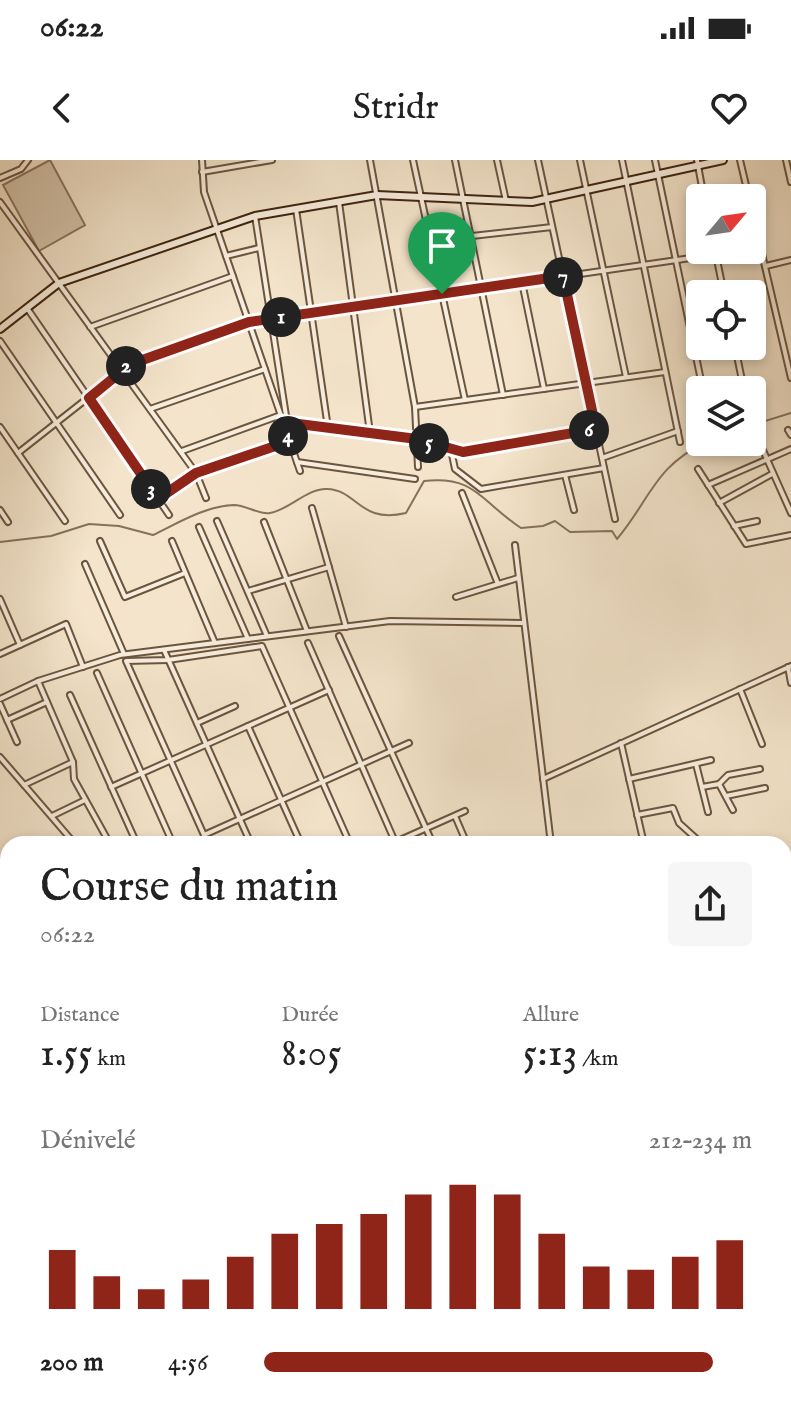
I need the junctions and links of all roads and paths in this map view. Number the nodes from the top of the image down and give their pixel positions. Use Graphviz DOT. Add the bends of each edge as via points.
graph roads {
  1 [pos="28,160"];
  2 [pos="202,160"];
  3 [pos="272,160"];
  4 [pos="370,160"];
  5 [pos="413,160"];
  6 [pos="455,160"];
  7 [pos="497,160"];
  8 [pos="538,160"];
  9 [pos="580,160"];
  10 [pos="622,160"];
  11 [pos="655,160"];
  12 [pos="723,160"];
  13 [pos="740,160"];
  14 [pos="786,160"];
  15 [pos="697,163"];
  16 [pos="202,172"];
  17 [pos="659,175"];
  18 [pos="0,178"];
  19 [pos="791,182"];
  20 [pos="627,183"];
  21 [pos="701,184"];
  22 [pos="746,184"];
  23 [pos="587,191"];
  24 [pos="377,195"];
  25 [pos="421,198"];
  26 [pos="546,199"];
  27 [pos="464,200"];
  28 [pos="339,201"];
  29 [pos="0,202"];
  30 [pos="506,203"];
  31 [pos="296,209"];
  32 [pos="2,210"];
  33 [pos="255,216"];
  34 [pos="552,227"];
  35 [pos="217,229"];
  36 [pos="472,236"];
  37 [pos="260,248"];
  38 [pos="226,256"];
  39 [pos="686,258"];
  40 [pos="676,260"];
  41 [pos="791,260"];
  42 [pos="643,265"];
  43 [pos="765,266"];
  44 [pos="603,271"];
  45 [pos="233,276"];
  46 [pos="563,276"];
  47 [pos="522,282"];
  48 [pos="59,283"];
  49 [pos="482,288"];
  50 [pos="442,294"];
  51 [pos="396,301"];
  52 [pos="351,307"];
  53 [pos="27,308"];
  54 [pos="313,313"];
  55 [pos="271,319"];
  56 [pos="249,322"];
  57 [pos="90,327"];
  58 [pos="0,329"];
  59 [pos="0,341"];
  60 [pos="265,369"];
  61 [pos="121,370"];
  62 [pos="665,372"];
  63 [pos="700,376"];
  64 [pos="626,377"];
  65 [pos="791,378"];
  66 [pos="586,383"];
  67 [pos="544,389"];
  68 [pos="503,395"];
  69 [pos="89,398"];
  70 [pos="465,400"];
  71 [pos="415,407"];
  72 [pos="150,409"];
  73 [pos="281,415"];
  74 [pos="285,422"];
  75 [pos="57,423"];
  76 [pos="0,427"];
  77 [pos="328,428"];
  78 [pos="596,429"];
  79 [pos="678,431"];
  80 [pos="370,433"];
  81 [pos="417,439"];
  82 [pos="290,441"];
  83 [pos="680,442"];
  84 [pos="451,449"];
  85 [pos="791,449"];
  86 [pos="181,452"];
  87 [pos="18,453"];
  88 [pos="764,456"];
  89 [pos="602,458"];
  90 [pos="297,462"];
  91 [pos="766,462"];
  92 [pos="418,467"];
  93 [pos="604,468"];
  94 [pos="698,469"];
  95 [pos="300,471"];
  96 [pos="196,473"];
  97 [pos="772,474"];
  98 [pos="565,475"];
  99 [pos="415,479"];
  100 [pos="708,485"];
  101 [pos="462,493"];
  102 [pos="206,498"];
  103 [pos="158,499"];
  104 [pos="719,503"];
  105 [pos="312,508"];
  106 [pos="0,510"];
  107 [pos="574,510"];
  108 [pos="791,513"];
  109 [pos="120,515"];
  110 [pos="169,515"];
  111 [pos="615,519"];
  112 [pos="65,521"];
  113 [pos="217,521"];
  114 [pos="757,521"];
  115 [pos="8,522"];
  116 [pos="264,522"];
  117 [pos="734,526"];
  118 [pos="199,527"];
  119 [pos="791,535"];
  120 [pos="100,541"];
  121 [pos="172,541"];
  122 [pos="515,545"];
  123 [pos="85,564"];
  124 [pos="329,567"];
  125 [pos="185,573"];
  126 [pos="518,578"];
  127 [pos="287,579"];
  128 [pos="498,584"];
  129 [pos="248,591"];
  130 [pos="456,597"];
  131 [pos="0,599"];
  132 [pos="522,623"];
  133 [pos="346,627"];
  134 [pos="308,632"];
  135 [pos="339,636"];
  136 [pos="267,637"];
  137 [pos="248,639"];
  138 [pos="215,643"];
  139 [pos="308,643"];
  140 [pos="20,645"];
  141 [pos="164,650"];
  142 [pos="0,654"];
  143 [pos="124,654"];
  144 [pos="168,660"];
  145 [pos="83,667"];
  146 [pos="790,667"];
  147 [pos="97,673"];
  148 [pos="38,681"];
  149 [pos="791,683"];
  150 [pos="740,689"];
  151 [pos="329,690"];
  152 [pos="70,695"];
  153 [pos="0,701"];
  154 [pos="47,702"];
  155 [pos="235,706"];
  156 [pos="289,707"];
  157 [pos="7,720"];
  158 [pos="197,723"];
  159 [pos="248,726"];
  160 [pos="17,742"];
  161 [pos="409,743"];
  162 [pos="621,743"];
  163 [pos="206,744"];
  164 [pos="762,744"];
  165 [pos="391,751"];
  166 [pos="0,757"];
  167 [pos="170,760"];
  168 [pos="711,760"];
  169 [pos="73,762"];
  170 [pos="361,764"];
  171 [pos="696,764"];
  172 [pos="760,769"];
  173 [pos="142,773"];
  174 [pos="543,779"];
  175 [pos="629,779"];
  176 [pos="322,782"];
  177 [pos="719,784"];
  178 [pos="24,785"];
  179 [pos="111,787"];
  180 [pos="702,787"];
  181 [pos="765,788"];
  182 [pos="726,796"];
  183 [pos="85,800"];
  184 [pos="281,800"];
  185 [pos="733,810"];
  186 [pos="465,811"];
  187 [pos="708,812"];
  188 [pos="637,815"];
  189 [pos="52,816"];
  190 [pos="455,816"];
  191 [pos="239,819"];
  192 [pos="426,829"];
  193 [pos="204,835"];
  194 [pos="68,836"];
  195 [pos="105,836"];
  196 [pos="133,836"];
  197 [pos="170,836"];
  198 [pos="247,836"];
  199 [pos="297,836"];
  200 [pos="346,836"];
  201 [pos="391,836"];
  202 [pos="410,836"];
  203 [pos="429,836"];
  204 [pos="464,836"];
  205 [pos="550,836"];
  206 [pos="642,836"];
  207 [pos="693,836"];
  1 -- 18 [label="street"];
  2 -- 16 [label="street"];
  3 -- 16 [label="street"];
  4 -- 24 [label="street"];
  5 -- 25 [label="street"];
  6 -- 27 [label="street"];
  7 -- 30 [label="street"];
  8 -- 26 [label="street"];
  9 -- 23 [label="street"];
  10 -- 20 [label="street"];
  11 -- 17 [label="street"];
  12 -- 15 [label="street"];
  13 -- 22 [label="street"];
  14 -- 19 [label="street"];
  15 -- 17 [label="street"];
  15 -- 21 [label="street"];
  16 -- 35 [label="street"];
  17 -- 20 [label="street"];
  17 -- 40 [label="street"];
  20 -- 23 [label="street"];
  20 -- 42 [label="street"];
  23 -- 26 [label="street"];
  23 -- 44 [label="street"];
  24 -- 25 [label="street"];
  24 -- 28 [label="street"];
  24 -- 51 [label="street"];
  25 -- 27 [label="street"];
  25 -- 50 [label="street"];
  26 -- 30 [label="street"];
  26 -- 34 [label="street"];
  27 -- 30 [label="street"];
  27 -- 36 [label="street"];
  28 -- 31 [label="street"];
  28 -- 52 [label="street"];
  29 -- 32 [label="street"];
  31 -- 33 [label="street"];
  31 -- 54 [label="street"];
  32 -- 48 [label="street"];
  33 -- 35 [label="street"];
  33 -- 37 [label="street"];
  34 -- 36 [label="street"];
  34 -- 46 [label="street"];
  35 -- 38 [label="street"];
  35 -- 48 [label="street"];
  36 -- 49 [label="street"];
  37 -- 38 [label="street"];
  37 -- 55 [label="street"];
  38 -- 45 [label="street"];
  39 -- 40 [label="street"];
  40 -- 42 [label="street"];
  40 -- 63 [label="street"];
  41 -- 43 [label="street"];
  42 -- 44 [label="street"];
  42 -- 62 [label="street"];
  43 -- 65 [label="street"];
  44 -- 46 [label="street"];
  44 -- 64 [label="street"];
  45 -- 56 [label="street"];
  45 -- 57 [label="street"];
  46 -- 47 [label="street"];
  46 -- 66 [label="street"];
  47 -- 49 [label="street"];
  47 -- 67 [label="street"];
  48 -- 53 [label="street"];
  48 -- 57 [label="street"];
  49 -- 50 [label="street"];
  49 -- 68 [label="street"];
  50 -- 51 [label="street"];
  50 -- 70 [label="street"];
  51 -- 52 [label="street"];
  51 -- 71 [label="street"];
  52 -- 54 [label="street"];
  52 -- 80 [label="street"];
  53 -- 58 [label="street"];
  53 -- 69 [label="street"];
  54 -- 55 [label="street"];
  54 -- 77 [label="street"];
  55 -- 56 [label="street"];
  55 -- 74 [label="street"];
  56 -- 60 [label="street"];
  56 -- 61 [label="street"];
  57 -- 61 [label="street"];
  59 -- 75 [label="street"];
  60 -- 72 [label="street"];
  60 -- 73 [label="street"];
  61 -- 69 [label="street"];
  61 -- 72 [label="street"];
  62 -- 64 [label="street"];
  62 -- 79 [label="street"];
  64 -- 66 [label="street"];
  66 -- 67 [label="street"];
  66 -- 78 [label="street"];
  67 -- 68 [label="street"];
  68 -- 70 [label="street"];
  69 -- 75 [label="street"];
  69 -- 103 [label="street"];
  70 -- 71 [label="street"];
  71 -- 81 [label="street"];
  72 -- 86 [label="street"];
  73 -- 74 [label="street"];
  73 -- 86 [label="street"];
  74 -- 77 [label="street"];
  74 -- 82 [label="street"];
  75 -- 87 [label="street"];
  75 -- 109 [label="street"];
  76 -- 87 [label="street"];
  77 -- 80 [label="street"];
  78 -- 84 [label="street" via="463,452"];
  78 -- 89 [label="street"];
  79 -- 83 [label="street"];
  79 -- 89 [label="street"];
  80 -- 81 [label="street"];
  81 -- 84 [label="street"];
  81 -- 92 [label="street"];
  82 -- 90 [label="street"];
  82 -- 96 [label="street"];
  84 -- 98 [label="street" via="455,469 481,489"];
  85 -- 91 [label="street"];
  86 -- 96 [label="street"];
  87 -- 112 [label="street"];
  88 -- 91 [label="street"];
  89 -- 93 [label="street"];
  90 -- 95 [label="street"];
  90 -- 99 [label="street"];
  91 -- 97 [label="street"];
  91 -- 100 [label="street" via="732,471"];
  93 -- 98 [label="street"];
  93 -- 111 [label="street"];
  94 -- 100 [label="street"];
  96 -- 102 [label="street"];
  96 -- 103 [label="street"];
  97 -- 104 [label="street"];
  97 -- 108 [label="street"];
  98 -- 107 [label="street"];
  100 -- 104 [label="street"];
  101 -- 128 [label="street"];
  103 -- 110 [label="street"];
  104 -- 117 [label="street"];
  105 -- 124 [label="street"];
  106 -- 115 [label="street"];
  113 -- 129 [label="street"];
  114 -- 117 [label="street"];
  116 -- 127 [label="street"];
  117 -- 119 [label="street" via="749,545"];
  118 -- 137 [label="street"];
  120 -- 125 [label="street" via="125,597"];
  121 -- 125 [label="street"];
  122 -- 126 [label="street"];
  123 -- 143 [label="street"];
  124 -- 127 [label="street"];
  124 -- 133 [label="street"];
  125 -- 138 [label="street"];
  126 -- 128 [label="street"];
  126 -- 132 [label="street"];
  127 -- 129 [label="street"];
  127 -- 134 [label="street"];
  128 -- 130 [label="street"];
  129 -- 136 [label="street"];
  131 -- 140 [label="street"];
  132 -- 133 [label="street" via="390,621"];
  132 -- 174 [label="street"];
  133 -- 134 [label="street"];
  134 -- 136 [label="street"];
  135 -- 165 [label="street"];
  136 -- 137 [label="street"];
  137 -- 138 [label="street"];
  138 -- 141 [label="street"];
  139 -- 151 [label="street"];
  140 -- 142 [label="street"];
  140 -- 145 [label="street" via="66,624"];
  141 -- 143 [label="street"];
  141 -- 144 [label="street"];
  143 -- 145 [label="street"];
  144 -- 156 [label="street" via="262,646"];
  144 -- 158 [label="street"];
  144 -- 167 [label="street" via="126,661"];
  145 -- 148 [label="street"];
  146 -- 149 [label="street"];
  146 -- 150 [label="street"];
  147 -- 173 [label="street"];
  148 -- 153 [label="street"];
  148 -- 154 [label="street"];
  150 -- 162 [label="street"];
  150 -- 164 [label="street"];
  151 -- 156 [label="street"];
  151 -- 170 [label="street"];
  152 -- 179 [label="street"];
  153 -- 157 [label="street"];
  154 -- 157 [label="street"];
  154 -- 169 [label="street"];
  155 -- 158 [label="street"];
  156 -- 159 [label="street"];
  156 -- 176 [label="street"];
  157 -- 160 [label="street"];
  158 -- 163 [label="street"];
  159 -- 163 [label="street"];
  159 -- 184 [label="street"];
  161 -- 165 [label="street"];
  162 -- 174 [label="street"];
  162 -- 175 [label="street"];
  163 -- 167 [label="street"];
  163 -- 191 [label="street"];
  165 -- 170 [label="street"];
  165 -- 192 [label="street"];
  166 -- 178 [label="street"];
  167 -- 173 [label="street"];
  167 -- 193 [label="street"];
  168 -- 171 [label="street"];
  169 -- 178 [label="street"];
  169 -- 183 [label="street" via="74,779"];
  170 -- 176 [label="street"];
  170 -- 201 [label="street"];
  171 -- 175 [label="street"];
  171 -- 180 [label="street"];
  172 -- 177 [label="street" via="728,775"];
  173 -- 179 [label="street"];
  173 -- 197 [label="street"];
  174 -- 205 [label="street"];
  175 -- 188 [label="street"];
  176 -- 184 [label="street"];
  176 -- 200 [label="street"];
  177 -- 180 [label="street"];
  177 -- 182 [label="street"];
  178 -- 189 [label="street"];
  179 -- 196 [label="street"];
  180 -- 187 [label="street"];
  181 -- 182 [label="street"];
  182 -- 185 [label="street"];
  183 -- 189 [label="street"];
  183 -- 195 [label="street"];
  184 -- 191 [label="street"];
  184 -- 199 [label="street"];
  186 -- 190 [label="street"];
  188 -- 206 [label="street"];
  188 -- 207 [label="street" via="673,808"];
  189 -- 194 [label="street"];
  190 -- 192 [label="street"];
  190 -- 204 [label="street"];
  191 -- 193 [label="street"];
  191 -- 198 [label="street"];
  192 -- 202 [label="street"];
  192 -- 203 [label="street"];
}
